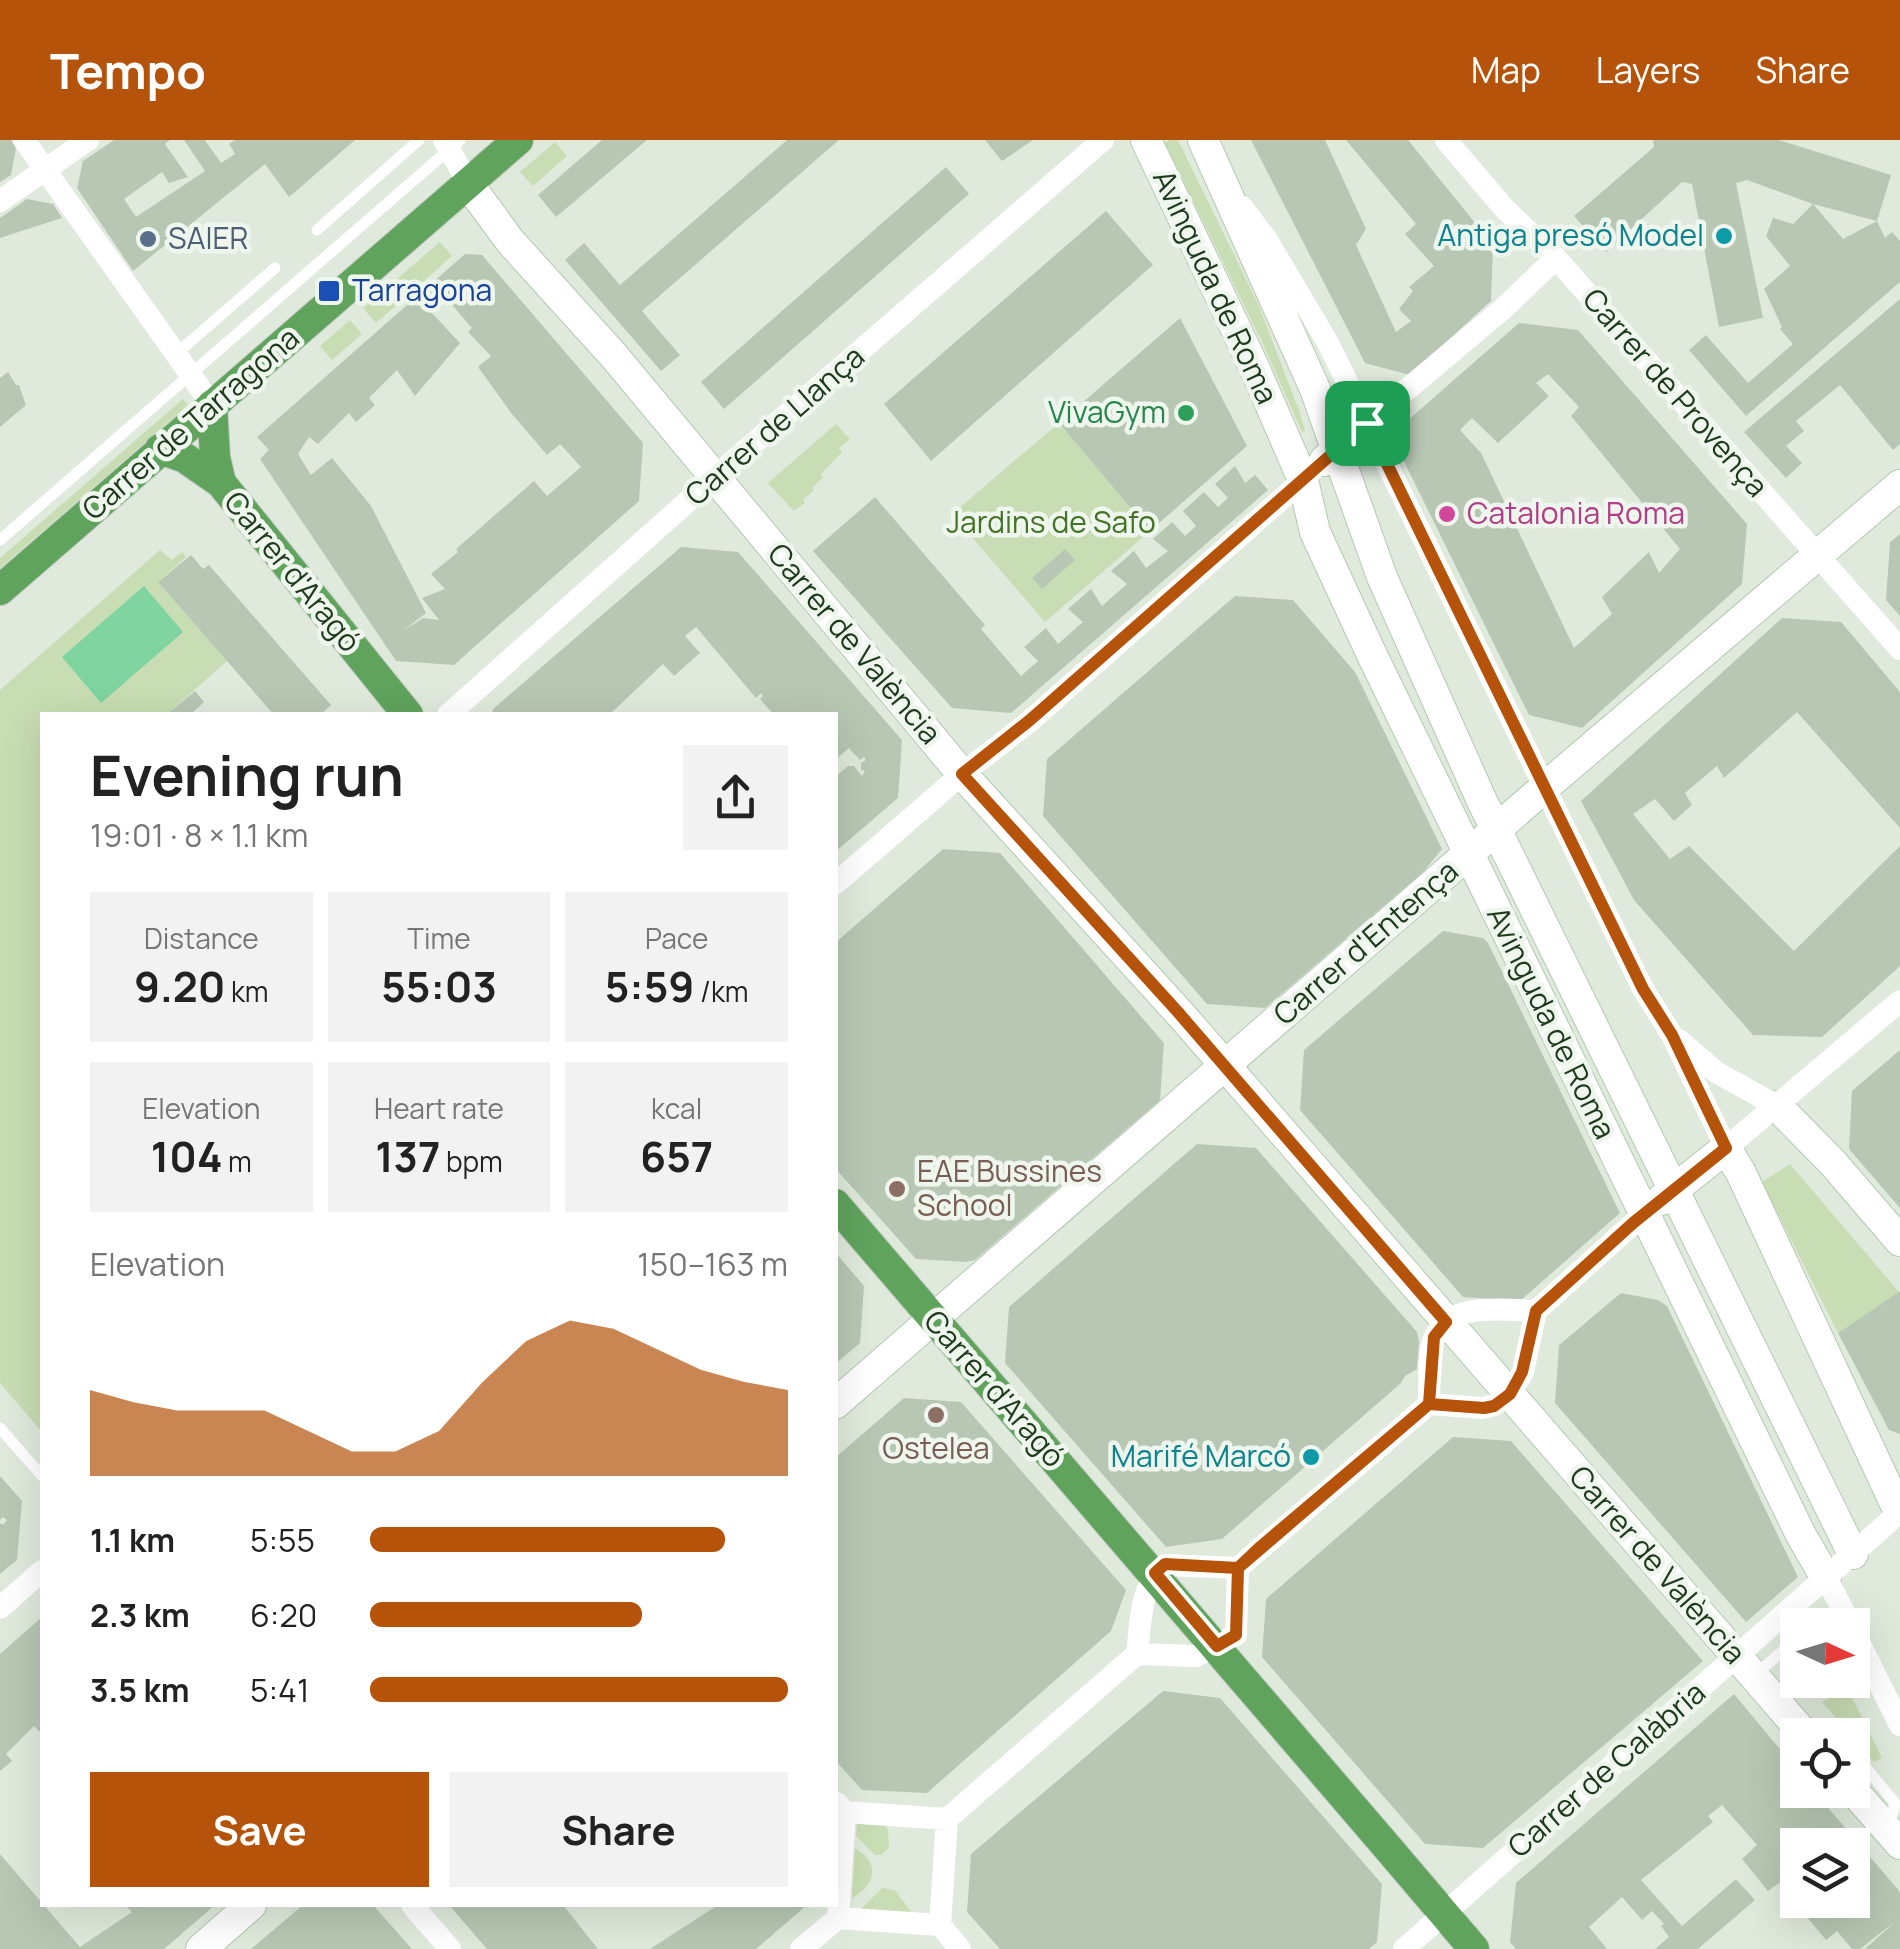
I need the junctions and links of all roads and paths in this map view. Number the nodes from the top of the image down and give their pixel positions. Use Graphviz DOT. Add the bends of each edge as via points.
graph roads {
  1 [pos="24,140"];
  2 [pos="88,140"];
  3 [pos="419,140"];
  4 [pos="518,140"];
  5 [pos="1103,140"];
  6 [pos="1146,140"];
  7 [pos="1203,140"];
  8 [pos="1446,140"];
  9 [pos="451,144"];
  10 [pos="46,170"];
  11 [pos="1222,180"];
  12 [pos="469,185"];
  13 [pos="0,201"];
  14 [pos="316,230"];
  15 [pos="1556,258"];
  16 [pos="275,268"];
  17 [pos="176,354"];
  18 [pos="192,375"];
  19 [pos="212,405"];
  20 [pos="1367,423"];
  21 [pos="160,449"];
  22 [pos="1336,450"];
  23 [pos="715,477"];
  24 [pos="1304,480"];
  25 [pos="221,483"];
  26 [pos="1900,485"];
  27 [pos="0,540"];
  28 [pos="1817,556"];
  29 [pos="0,590"];
  30 [pos="1900,649"];
  31 [pos="406,712"];
  32 [pos="451,712"];
  33 [pos="962,774"];
  34 [pos="1546,787"];
  35 [pos="1497,830"];
  36 [pos="1468,854"];
  37 [pos="838,881"];
  38 [pos="1900,1001"];
  39 [pos="1672,1035"];
  40 [pos="1224,1065"];
  41 [pos="1778,1106"];
  42 [pos="1726,1148"];
  43 [pos="1675,1190"];
  44 [pos="838,1208"];
  45 [pos="1645,1213"];
  46 [pos="1900,1241"];
  47 [pos="1536,1311"];
  48 [pos="932,1318"];
  49 [pos="1446,1322"];
  50 [pos="1516,1383"];
  51 [pos="838,1401"];
  52 [pos="1429,1404"];
  53 [pos="0,1428"];
  54 [pos="40,1474"];
  55 [pos="1900,1513"];
  56 [pos="1853,1554"];
  57 [pos="1238,1568"];
  58 [pos="40,1573"];
  59 [pos="1155,1573"];
  60 [pos="1826,1578"];
  61 [pos="0,1608"];
  62 [pos="1842,1608"];
  63 [pos="1217,1646"];
  64 [pos="1780,1648"];
  65 [pos="1137,1654"];
  66 [pos="1870,1663"];
  67 [pos="1746,1667"];
  68 [pos="1790,1718"];
  69 [pos="1900,1725"];
  70 [pos="1870,1773"];
  71 [pos="840,1806"];
  72 [pos="1869,1808"];
  73 [pos="947,1818"];
  74 [pos="1894,1837"];
  75 [pos="250,1907"];
  76 [pos="414,1907"];
  77 [pos="1444,1914"];
  78 [pos="838,1918"];
  79 [pos="940,1925"];
  80 [pos="201,1949"];
  81 [pos="450,1949"];
  82 [pos="801,1949"];
  83 [pos="960,1949"];
  84 [pos="1404,1949"];
  85 [pos="1474,1949"];
  1 -- 10 [label="street"];
  2 -- 10 [label="street"];
  3 -- 14 [label="lane"];
  4 -- 12 [label="main road, Carrer de Tarragona"];
  5 -- 23 [label="street, Carrer de Llança"];
  6 -- 24 [label="street, Avinguda de Roma"];
  7 -- 11 [label="street, Avinguda de Roma"];
  8 -- 15 [label="street, Carrer de Provença"];
  9 -- 12 [label="street"];
  9 -- 18 [label="lane, Carrer de Tarragona"];
  10 -- 13 [label="street"];
  10 -- 17 [label="street"];
  11 -- 20 [label="street, Avinguda de Roma" via="1296,287"];
  11 -- 22 [label="street, Avinguda de Roma"];
  12 -- 19 [label="main road, Carrer de Tarragona"];
  12 -- 23 [label="street, Carrer de València"];
  15 -- 20 [label="street"];
  15 -- 28 [label="street, Carrer de Provença"];
  16 -- 17 [label="lane"];
  17 -- 18 [label="street"];
  18 -- 19 [label="street"];
  18 -- 27 [label="lane, Carrer de Tarragona"];
  19 -- 21 [label="main road, Carrer de Tarragona"];
  19 -- 25 [label="main road"];
  20 -- 22 [label="street"];
  20 -- 34 [label="street, Avinguda de Roma"];
  21 -- 25 [label="main road, Carrer d'Aragó"];
  21 -- 29 [label="main road, Carrer de Tarragona"];
  22 -- 24 [label="street"];
  22 -- 35 [label="street, Avinguda de Roma" via="1382,577"];
  23 -- 32 [label="street, Carrer de Llança"];
  23 -- 33 [label="street, Carrer de València"];
  24 -- 33 [label="street"];
  24 -- 36 [label="street, Avinguda de Roma" via="1315,532"];
  25 -- 31 [label="main road, Carrer d'Aragó"];
  26 -- 28 [label="street, Carrer d'Entença"];
  28 -- 30 [label="street, Carrer de Provença"];
  28 -- 34 [label="street, Carrer d'Entença"];
  33 -- 37 [label="street"];
  33 -- 40 [label="street, Carrer de València"];
  34 -- 35 [label="street, Carrer d'Entença"];
  34 -- 39 [label="street, Avinguda de Roma" via="1643,989"];
  35 -- 36 [label="street, Carrer d'Entença"];
  35 -- 43 [label="street, Avinguda de Roma"];
  36 -- 40 [label="street, Carrer d'Entença"];
  36 -- 45 [label="street, Avinguda de Roma"];
  38 -- 41 [label="street"];
  39 -- 41 [label="street" via="1716,1072"];
  39 -- 42 [label="street, Avinguda de Roma"];
  40 -- 48 [label="street, Carrer d'Entença"];
  40 -- 49 [label="street, Carrer de València"];
  41 -- 42 [label="street"];
  41 -- 46 [label="street"];
  42 -- 43 [label="street"];
  42 -- 55 [label="street"];
  43 -- 45 [label="street"];
  43 -- 56 [label="street, Avinguda de Roma"];
  44 -- 48 [label="main road, Carrer d'Aragó"];
  45 -- 47 [label="street"];
  45 -- 60 [label="street, Avinguda de Roma"];
  47 -- 49 [label="street" via="1461,1313"];
  47 -- 50 [label="street"];
  48 -- 51 [label="street, Carrer d'Entença"];
  48 -- 59 [label="main road, Carrer d'Aragó"];
  49 -- 50 [label="street, Carrer de València"];
  49 -- 52 [label="street" via="1434,1337"];
  50 -- 52 [label="street" via="1494,1406"];
  50 -- 67 [label="street, Carrer de València"];
  52 -- 57 [label="street"];
  53 -- 54 [label="lane"];
  55 -- 56 [label="street, Carrer de Calàbria"];
  56 -- 60 [label="street, Carrer de Calàbria"];
  57 -- 59 [label="street" via="1165,1564"];
  57 -- 63 [label="street" via="1236,1635"];
  58 -- 61 [label="street"];
  59 -- 63 [label="main road, Carrer d'Aragó"];
  59 -- 65 [label="street" via="1146,1586"];
  60 -- 62 [label="street, Avinguda de Roma"];
  60 -- 67 [label="street, Carrer de Calàbria"];
  63 -- 65 [label="street" via="1196,1656"];
  63 -- 77 [label="main road, Carrer d'Aragó"];
  64 -- 67 [label="lane"];
  65 -- 73 [label="street"];
  66 -- 69 [label="street, Avinguda de Roma"];
  67 -- 68 [label="street, Carrer de València"];
  67 -- 77 [label="street, Carrer de Calàbria"];
  70 -- 74 [label="lane" via="1895,1803"];
  71 -- 73 [label="street"];
  71 -- 78 [label="street"];
  72 -- 74 [label="street"];
  73 -- 79 [label="street"];
  75 -- 80 [label="street"];
  76 -- 81 [label="street"];
  77 -- 84 [label="street, Carrer de Calàbria"];
  77 -- 85 [label="main road, Carrer d'Aragó"];
  78 -- 79 [label="street"];
  78 -- 82 [label="street"];
  79 -- 83 [label="street"];
}
